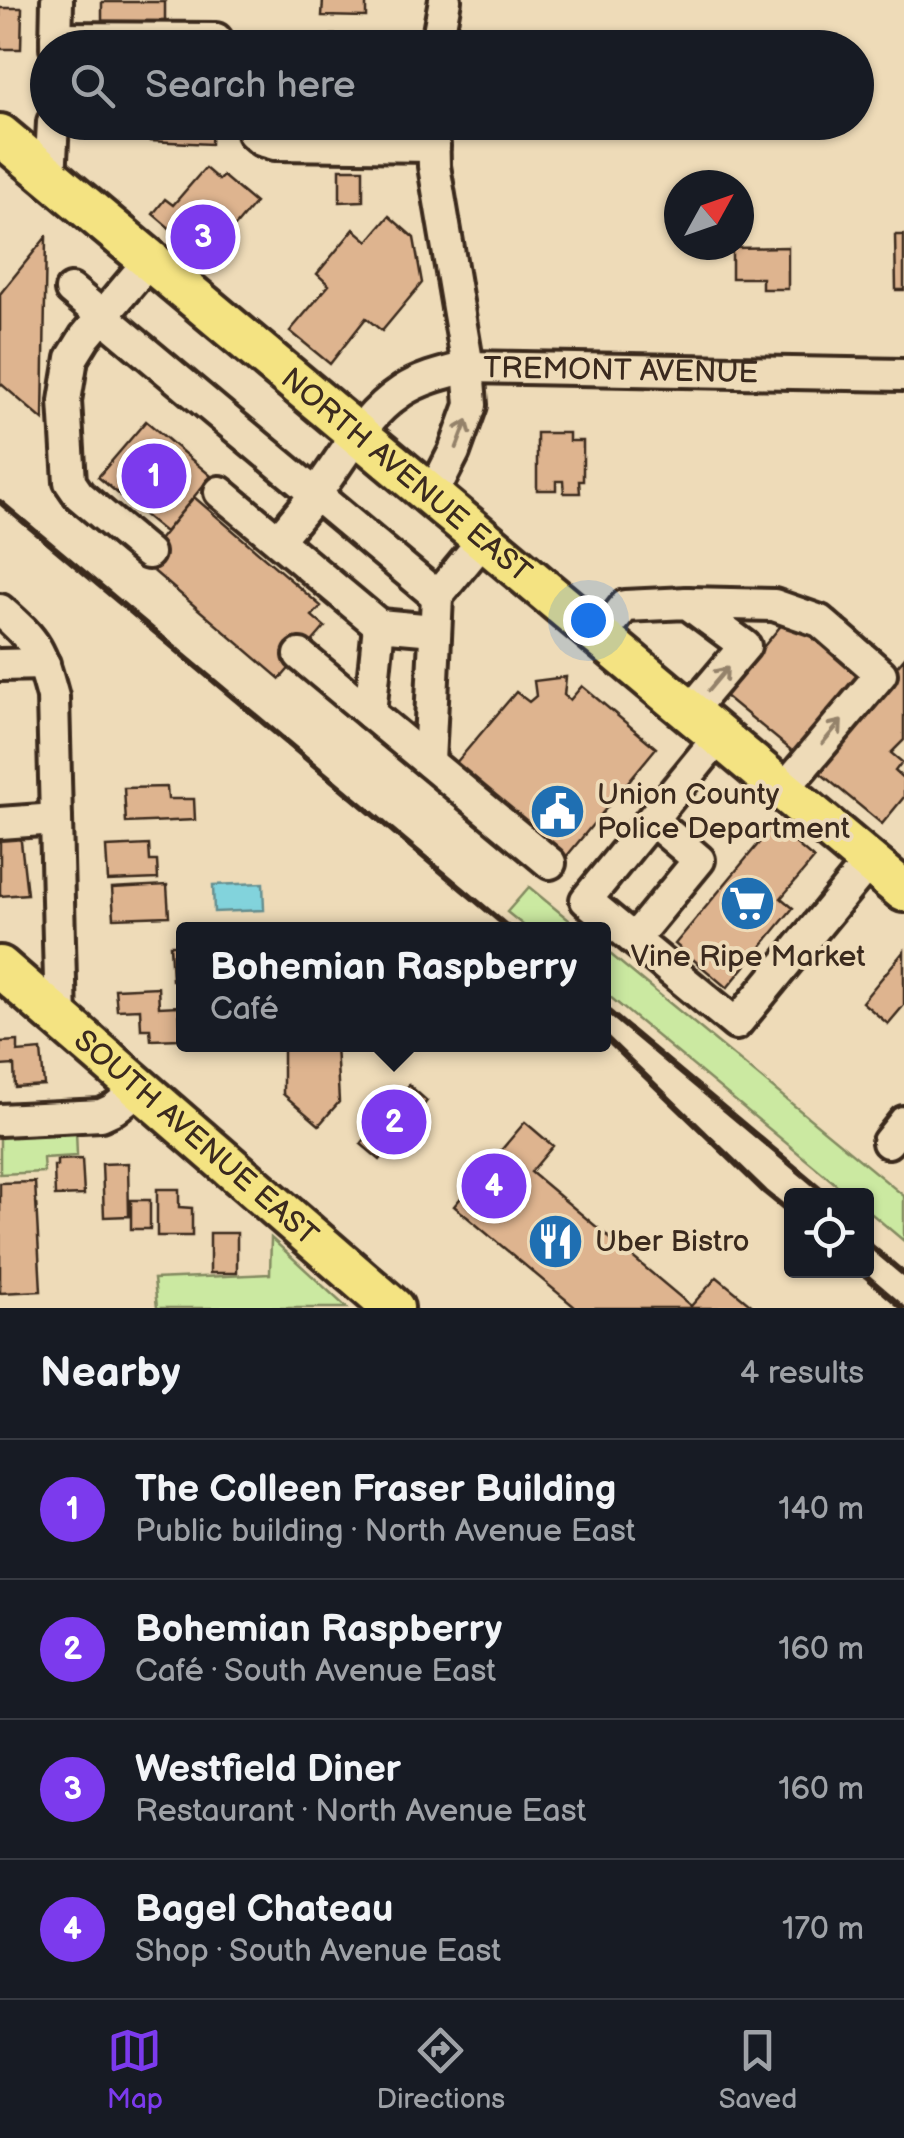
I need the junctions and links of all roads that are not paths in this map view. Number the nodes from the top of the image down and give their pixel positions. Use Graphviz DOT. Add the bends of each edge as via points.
graph roads {
  1 [pos="57,0"];
  2 [pos="445,0"];
  3 [pos="56,30"];
  4 [pos="439,30"];
  5 [pos="0,135"];
  6 [pos="51,140"];
  7 [pos="261,140"];
  8 [pos="338,140"];
  9 [pos="433,140"];
  10 [pos="50,178"];
  11 [pos="149,261"];
  12 [pos="71,290"];
  13 [pos="102,316"];
  14 [pos="468,367"];
  15 [pos="904,375"];
  16 [pos="356,434"];
  17 [pos="220,492"];
  18 [pos="316,494"];
  19 [pos="432,496"];
  20 [pos="278,540"];
  21 [pos="484,540"];
  22 [pos="148,553"];
  23 [pos="438,596"];
  24 [pos="687,603"];
  25 [pos="0,610"];
  26 [pos="613,621"];
  27 [pos="379,625"];
  28 [pos="434,630"];
  29 [pos="37,650"];
  30 [pos="300,655"];
  31 [pos="0,665"];
  32 [pos="370,713"];
  33 [pos="704,724"];
  34 [pos="429,762"];
  35 [pos="783,790"];
  36 [pos="56,819"];
  37 [pos="652,820"];
  38 [pos="0,823"];
  39 [pos="869,862"];
  40 [pos="550,863"];
  41 [pos="904,891"];
  42 [pos="634,940"];
  43 [pos="0,967"];
  44 [pos="61,1022"];
  45 [pos="139,1089"];
  46 [pos="0,1120"];
  47 [pos="393,1308"];
  1 -- 3 [label="street"];
  2 -- 4 [label="street"];
  5 -- 10 [label="main road, NORTH AVENUE EAST"];
  6 -- 10 [label="street"];
  7 -- 8 [label="street"];
  9 -- 14 [label="street"];
  10 -- 11 [label="main road, NORTH AVENUE EAST"];
  11 -- 13 [label="street"];
  11 -- 16 [label="main road, NORTH AVENUE EAST"];
  12 -- 13 [label="street"];
  13 -- 18 [label="street"];
  13 -- 22 [label="street" via="72,358 68,377 70,482"];
  14 -- 15 [label="street, TREMONT AVENUE"];
  14 -- 16 [label="street, TREMONT AVENUE" via="403,391"];
  19 -- 14 [label="street, one-way" via="468,418"];
  16 -- 18 [label="street, TREMONT AVENUE"];
  16 -- 19 [label="main road, NORTH AVENUE EAST"];
  17 -- 20 [label="street"];
  18 -- 20 [label="street, TREMONT AVENUE"];
  18 -- 23 [label="street"];
  19 -- 21 [label="main road, NORTH AVENUE EAST"];
  20 -- 27 [label="street"];
  21 -- 23 [label="street"];
  21 -- 26 [label="main road, NORTH AVENUE EAST"];
  23 -- 28 [label="street"];
  24 -- 26 [label="street"];
  33 -- 24 [label="street, one-way" via="745,646"];
  35 -- 24 [label="street, one-way" via="881,674 820,621 774,605"];
  25 -- 29 [label="street"];
  26 -- 33 [label="main road, NORTH AVENUE EAST"];
  27 -- 28 [label="street"];
  27 -- 32 [label="street"];
  28 -- 34 [label="street"];
  29 -- 31 [label="street"];
  29 -- 36 [label="street" via="53,697"];
  30 -- 32 [label="street"];
  32 -- 34 [label="street"];
  33 -- 35 [label="main road, NORTH AVENUE EAST"];
  33 -- 37 [label="street"];
  34 -- 40 [label="street"];
  35 -- 39 [label="main road, NORTH AVENUE EAST"];
  36 -- 38 [label="street"];
  36 -- 44 [label="street"];
  37 -- 42 [label="street" via="699,860"];
  37 -- 42 [label="street" via="586,900"];
  39 -- 41 [label="main road, NORTH AVENUE EAST"];
  39 -- 42 [label="street" via="736,1024"];
  43 -- 44 [label="main road, SOUTH AVENUE EAST"];
  44 -- 45 [label="main road, SOUTH AVENUE EAST"];
  45 -- 46 [label="street" via="101,1115"];
  45 -- 47 [label="main road, SOUTH AVENUE EAST"];
}
